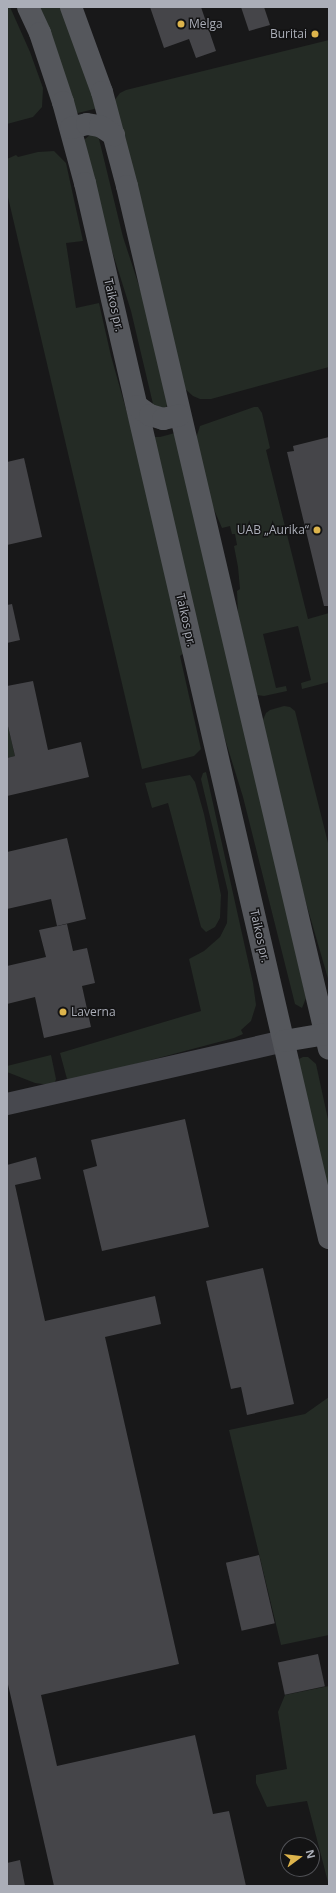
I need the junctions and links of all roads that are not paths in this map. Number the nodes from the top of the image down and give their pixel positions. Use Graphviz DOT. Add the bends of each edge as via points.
graph roads {
  1 [pos="28,7"];
  2 [pos="71,7"];
  3 [pos="71,128"];
  4 [pos="114,135"];
  5 [pos="137,406"];
  6 [pos="180,415"];
  7 [pos="328,1039"];
  8 [pos="284,1041"];
  9 [pos="7,1104"];
  10 [pos="329,1238"];
  1 -- 3 [label="main road, Taikos pr." via="42,40"];
  2 -- 4 [label="main road" via="93,63"];
  3 -- 4 [label="main road" via="87,124 100,126"];
  3 -- 5 [label="main road, Taikos pr."];
  4 -- 6 [label="main road"];
  5 -- 6 [label="main road" via="150,415 163,419"];
  5 -- 8 [label="main road, Taikos pr."];
  6 -- 7 [label="main road"];
  7 -- 8 [label="main road"];
  8 -- 9 [label="street"];
  8 -- 10 [label="main road, Taikos pr."];
}
